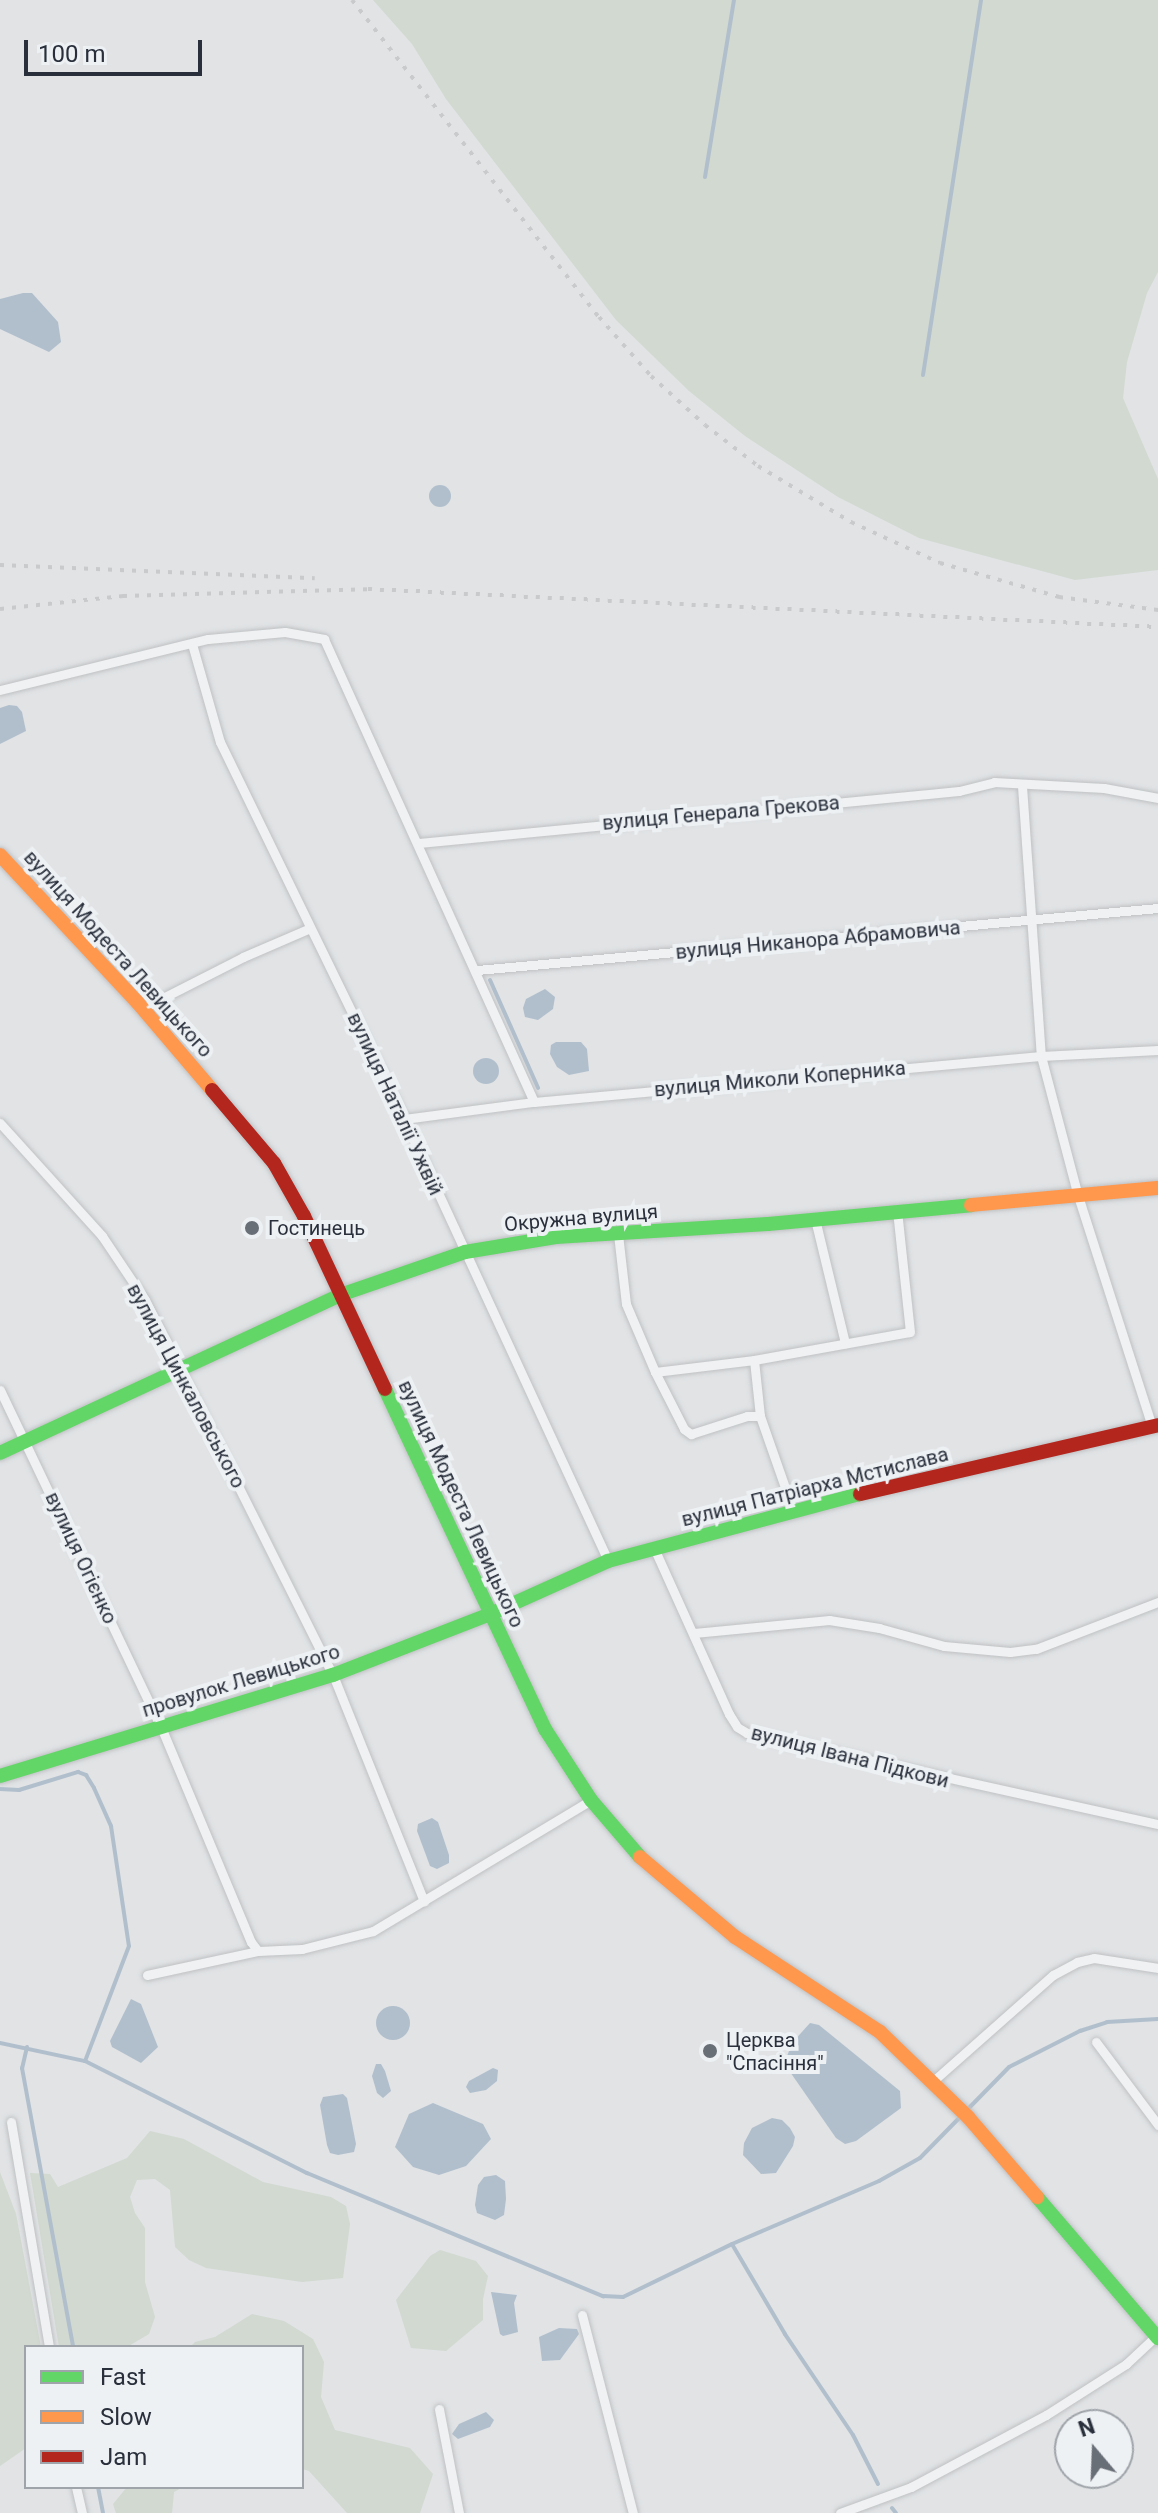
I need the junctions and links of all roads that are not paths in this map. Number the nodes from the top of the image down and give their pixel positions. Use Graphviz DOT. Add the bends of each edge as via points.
graph roads {
  1 [pos="192,644"];
  2 [pos="0,690"];
  3 [pos="1022,786"];
  4 [pos="1158,798"];
  5 [pos="419,843"];
  6 [pos="0,855"];
  7 [pos="1158,908"];
  8 [pos="1032,922"];
  9 [pos="310,928"];
  10 [pos="477,970"];
  11 [pos="143,1008"];
  12 [pos="1158,1050"];
  13 [pos="1041,1056"];
  14 [pos="534,1102"];
  15 [pos="404,1119"];
  16 [pos="0,1123"];
  17 [pos="1158,1188"];
  18 [pos="1078,1196"];
  19 [pos="897,1210"];
  20 [pos="815,1219"];
  21 [pos="618,1234"];
  22 [pos="465,1252"];
  23 [pos="340,1295"];
  24 [pos="845,1343"];
  25 [pos="754,1360"];
  26 [pos="183,1369"];
  27 [pos="655,1372"];
  28 [pos="0,1390"];
  29 [pos="760,1416"];
  30 [pos="1155,1426"];
  31 [pos="27,1441"];
  32 [pos="0,1453"];
  33 [pos="793,1510"];
  34 [pos="654,1548"];
  35 [pos="608,1561"];
  36 [pos="1158,1602"];
  37 [pos="490,1614"];
  38 [pos="694,1633"];
  39 [pos="333,1675"];
  40 [pos="161,1727"];
  41 [pos="0,1776"];
  42 [pos="591,1800"];
  43 [pos="1158,1824"];
  44 [pos="424,1901"];
  45 [pos="258,1951"];
  46 [pos="1158,1968"];
  47 [pos="147,1975"];
  48 [pos="1096,2042"];
  49 [pos="932,2082"];
  50 [pos="11,2122"];
  51 [pos="1158,2125"];
  52 [pos="582,2315"];
  53 [pos="1157,2335"];
  54 [pos="49,2345"];
  55 [pos="439,2409"];
  56 [pos="76,2489"];
  57 [pos="82,2513"];
  58 [pos="459,2513"];
  59 [pos="633,2513"];
  60 [pos="840,2513"];
  1 -- 2 [label="street"];
  1 -- 5 [label="street" via="285,632 324,639"];
  1 -- 9 [label="street, вулиця Наталії Ужвій" via="220,742"];
  3 -- 4 [label="street, вулиця Генерала Грекова" via="1104,788"];
  3 -- 5 [label="street, вулиця Генерала Грекова" via="981,783 959,791"];
  3 -- 8 [label="street"];
  5 -- 10 [label="street"];
  6 -- 11 [label="street, вулиця Модеста Левицького"];
  7 -- 8 [label="street, вулиця Никанора Абрамовича"];
  8 -- 10 [label="street, вулиця Никанора Абрамовича"];
  8 -- 13 [label="street"];
  9 -- 11 [label="street"];
  9 -- 15 [label="street, вулиця Наталії Ужвій"];
  10 -- 14 [label="street"];
  11 -- 23 [label="street, вулиця Модеста Левицького" via="274,1163"];
  12 -- 13 [label="street, вулиця Миколи Коперника"];
  13 -- 14 [label="street, вулиця Миколи Коперника"];
  13 -- 18 [label="street"];
  14 -- 15 [label="street, вулиця Миколи Коперника"];
  15 -- 22 [label="street, вулиця Наталії Ужвій"];
  16 -- 26 [label="street, вулиця Цинкаловського" via="102,1236"];
  17 -- 18 [label="street, Окружна вулиця"];
  18 -- 19 [label="street, Окружна вулиця"];
  18 -- 30 [label="street"];
  19 -- 20 [label="street, Окружна вулиця"];
  19 -- 24 [label="street" via="910,1332"];
  20 -- 21 [label="street, Окружна вулиця"];
  20 -- 24 [label="street"];
  21 -- 22 [label="street, Окружна вулиця" via="556,1237"];
  21 -- 27 [label="street" via="626,1304"];
  22 -- 23 [label="street, Окружна вулиця"];
  22 -- 35 [label="street, вулиця Наталії Ужвій"];
  23 -- 26 [label="street, Окружна вулиця"];
  23 -- 37 [label="street, вулиця Модеста Левицького"];
  24 -- 25 [label="street"];
  25 -- 27 [label="street"];
  25 -- 29 [label="street"];
  26 -- 31 [label="street, Окружна вулиця"];
  26 -- 39 [label="street, вулиця Цинкаловського"];
  27 -- 29 [label="street" via="691,1434"];
  28 -- 31 [label="street, вулиця Огієнко"];
  29 -- 33 [label="street"];
  30 -- 33 [label="street, вулиця Патріарха Мстислава"];
  31 -- 32 [label="street, Окружна вулиця"];
  31 -- 40 [label="street, вулиця Огієнко"];
  33 -- 34 [label="street, вулиця Патріарха Мстислава"];
  34 -- 35 [label="street, вулиця Патріарха Мстислава"];
  34 -- 38 [label="street, вулиця Івана Підкови"];
  35 -- 37 [label="street, вулиця Патріарха Мстислава"];
  36 -- 38 [label="street" via="1056,1642 1010,1652 944,1646 829,1620"];
  37 -- 39 [label="street, провулок Левицького"];
  37 -- 42 [label="street, вулиця Модеста Левицького" via="545,1729"];
  38 -- 43 [label="street, вулиця Івана Підкови" via="729,1714 747,1733"];
  39 -- 40 [label="street, провулок Левицького"];
  39 -- 44 [label="street, вулиця Цинкаловського"];
  40 -- 41 [label="street, провулок Левицького"];
  40 -- 45 [label="street, вулиця Огієнко"];
  42 -- 44 [label="street"];
  42 -- 49 [label="street, вулиця Модеста Левицького" via="627,1846 684,1895 735,1937 880,2032"];
  44 -- 45 [label="street" via="373,1931 302,1949"];
  45 -- 47 [label="street"];
  46 -- 49 [label="street" via="1094,1958 1077,1962 1053,1975"];
  48 -- 51 [label="street"];
  49 -- 53 [label="street, вулиця Модеста Левицького"];
  50 -- 54 [label="street"];
  52 -- 59 [label="street"];
  53 -- 60 [label="street" via="1126,2364 1046,2415 911,2487"];
  55 -- 58 [label="street"];
  56 -- 57 [label="street"];
}
